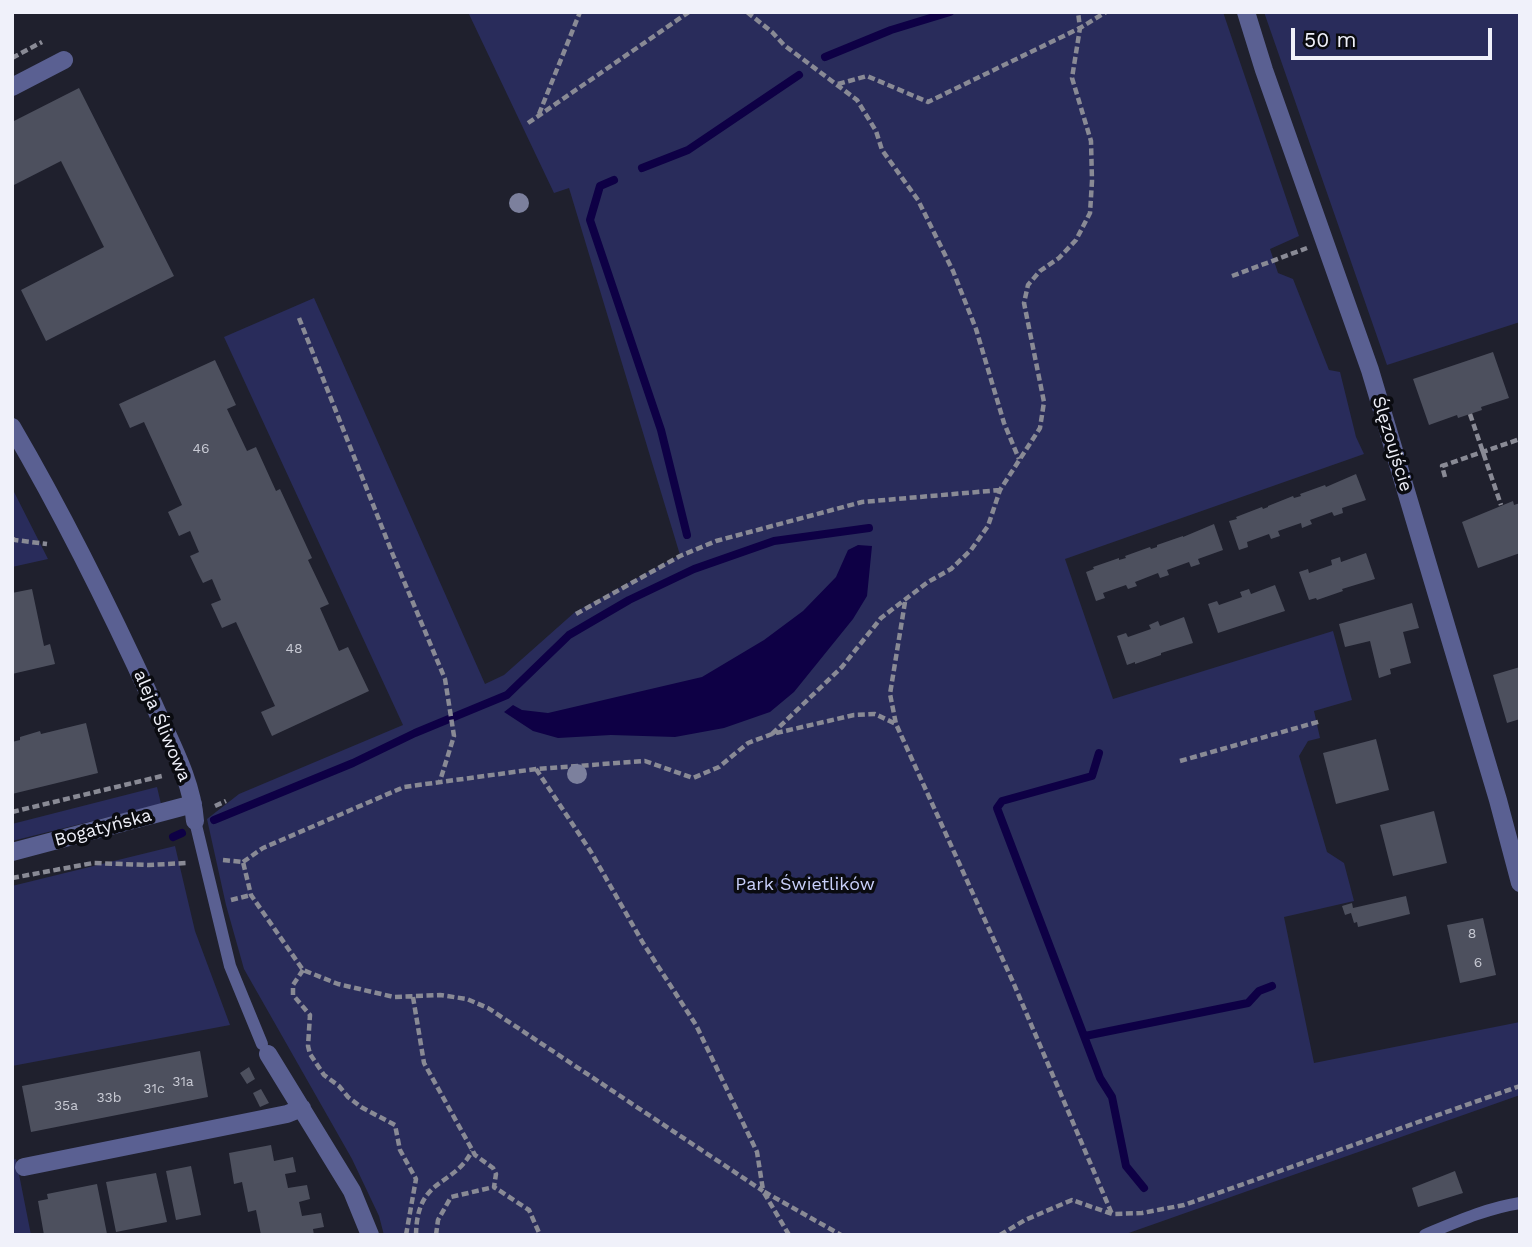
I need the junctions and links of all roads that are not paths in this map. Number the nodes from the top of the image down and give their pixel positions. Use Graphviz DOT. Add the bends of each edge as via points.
graph roads {
  1 [pos="1246,12"];
  2 [pos="64,60"];
  3 [pos="12,87"];
  4 [pos="12,427"];
  5 [pos="194,812"];
  6 [pos="12,852"];
  7 [pos="1520,883"];
  8 [pos="265,1049"];
  9 [pos="302,1108"];
  10 [pos="24,1167"];
  11 [pos="1520,1203"];
  12 [pos="370,1235"];
  13 [pos="1425,1235"];
  1 -- 7 [label="street, Ślęzoujście" via="1370,370"];
  2 -- 3 [label="street"];
  4 -- 5 [label="street, aleja Śliwowa" via="136,666 183,769"];
  5 -- 6 [label="street, Bogatyńska"];
  5 -- 8 [label="lane, aleja Śliwowa" via="230,966"];
  8 -- 9 [label="street, aleja Śliwowa"];
  9 -- 10 [label="street"];
  9 -- 12 [label="street, aleja Śliwowa" via="352,1191"];
  11 -- 13 [label="lane" via="1503,1205"];
}
